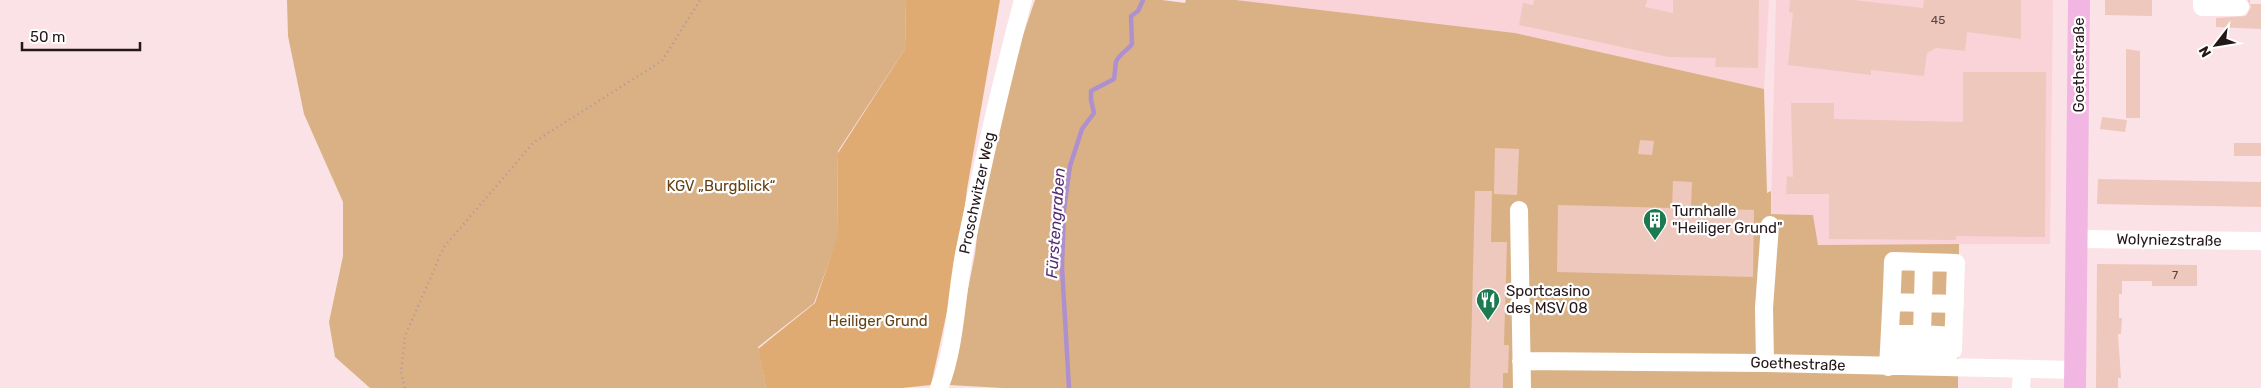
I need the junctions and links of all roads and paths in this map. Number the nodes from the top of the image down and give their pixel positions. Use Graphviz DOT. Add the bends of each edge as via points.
graph roads {
  1 [pos="700,0"];
  2 [pos="1023,0"];
  3 [pos="2079,0"];
  4 [pos="2202,0"];
  5 [pos="2240,7"];
  6 [pos="1519,210"];
  7 [pos="1770,224"];
  8 [pos="2076,239"];
  9 [pos="2261,241"];
  10 [pos="1924,262"];
  11 [pos="1892,302"];
  12 [pos="1923,303"];
  13 [pos="1955,304"];
  14 [pos="1922,334"];
  15 [pos="1953,336"];
  16 [pos="1889,350"];
  17 [pos="1521,361"];
  18 [pos="1765,363"];
  19 [pos="2022,379"];
  20 [pos="2075,379"];
  21 [pos="405,388"];
  22 [pos="939,388"];
  23 [pos="1522,388"];
  1 -- 21 [label="path" via="662,60 534,142 444,247 405,336 401,373"];
  2 -- 22 [label="street, Proschwitzer Weg" via="996,105"];
  3 -- 8 [label="main road, Goethestraße"];
  4 -- 5 [label="street" via="2202,7"];
  6 -- 17 [label="street"];
  7 -- 18 [label="street" via="1764,308"];
  8 -- 9 [label="street, Wolyniezstraße"];
  8 -- 20 [label="main road, Goethestraße"];
  10 -- 11 [label="street" via="1893,261"];
  10 -- 12 [label="street"];
  10 -- 13 [label="street" via="1956,263"];
  11 -- 12 [label="street"];
  11 -- 16 [label="street"];
  12 -- 13 [label="street"];
  12 -- 14 [label="street"];
  13 -- 15 [label="street"];
  14 -- 15 [label="street"];
  14 -- 16 [label="street"];
  15 -- 16 [label="street" via="1953,350"];
  16 -- 18 [label="street, Goethestraße"];
  16 -- 19 [label="street, Goethestraße"];
  17 -- 18 [label="street, Goethestraße"];
  17 -- 23 [label="street"];
  19 -- 20 [label="street, Goethestraße"];
}
